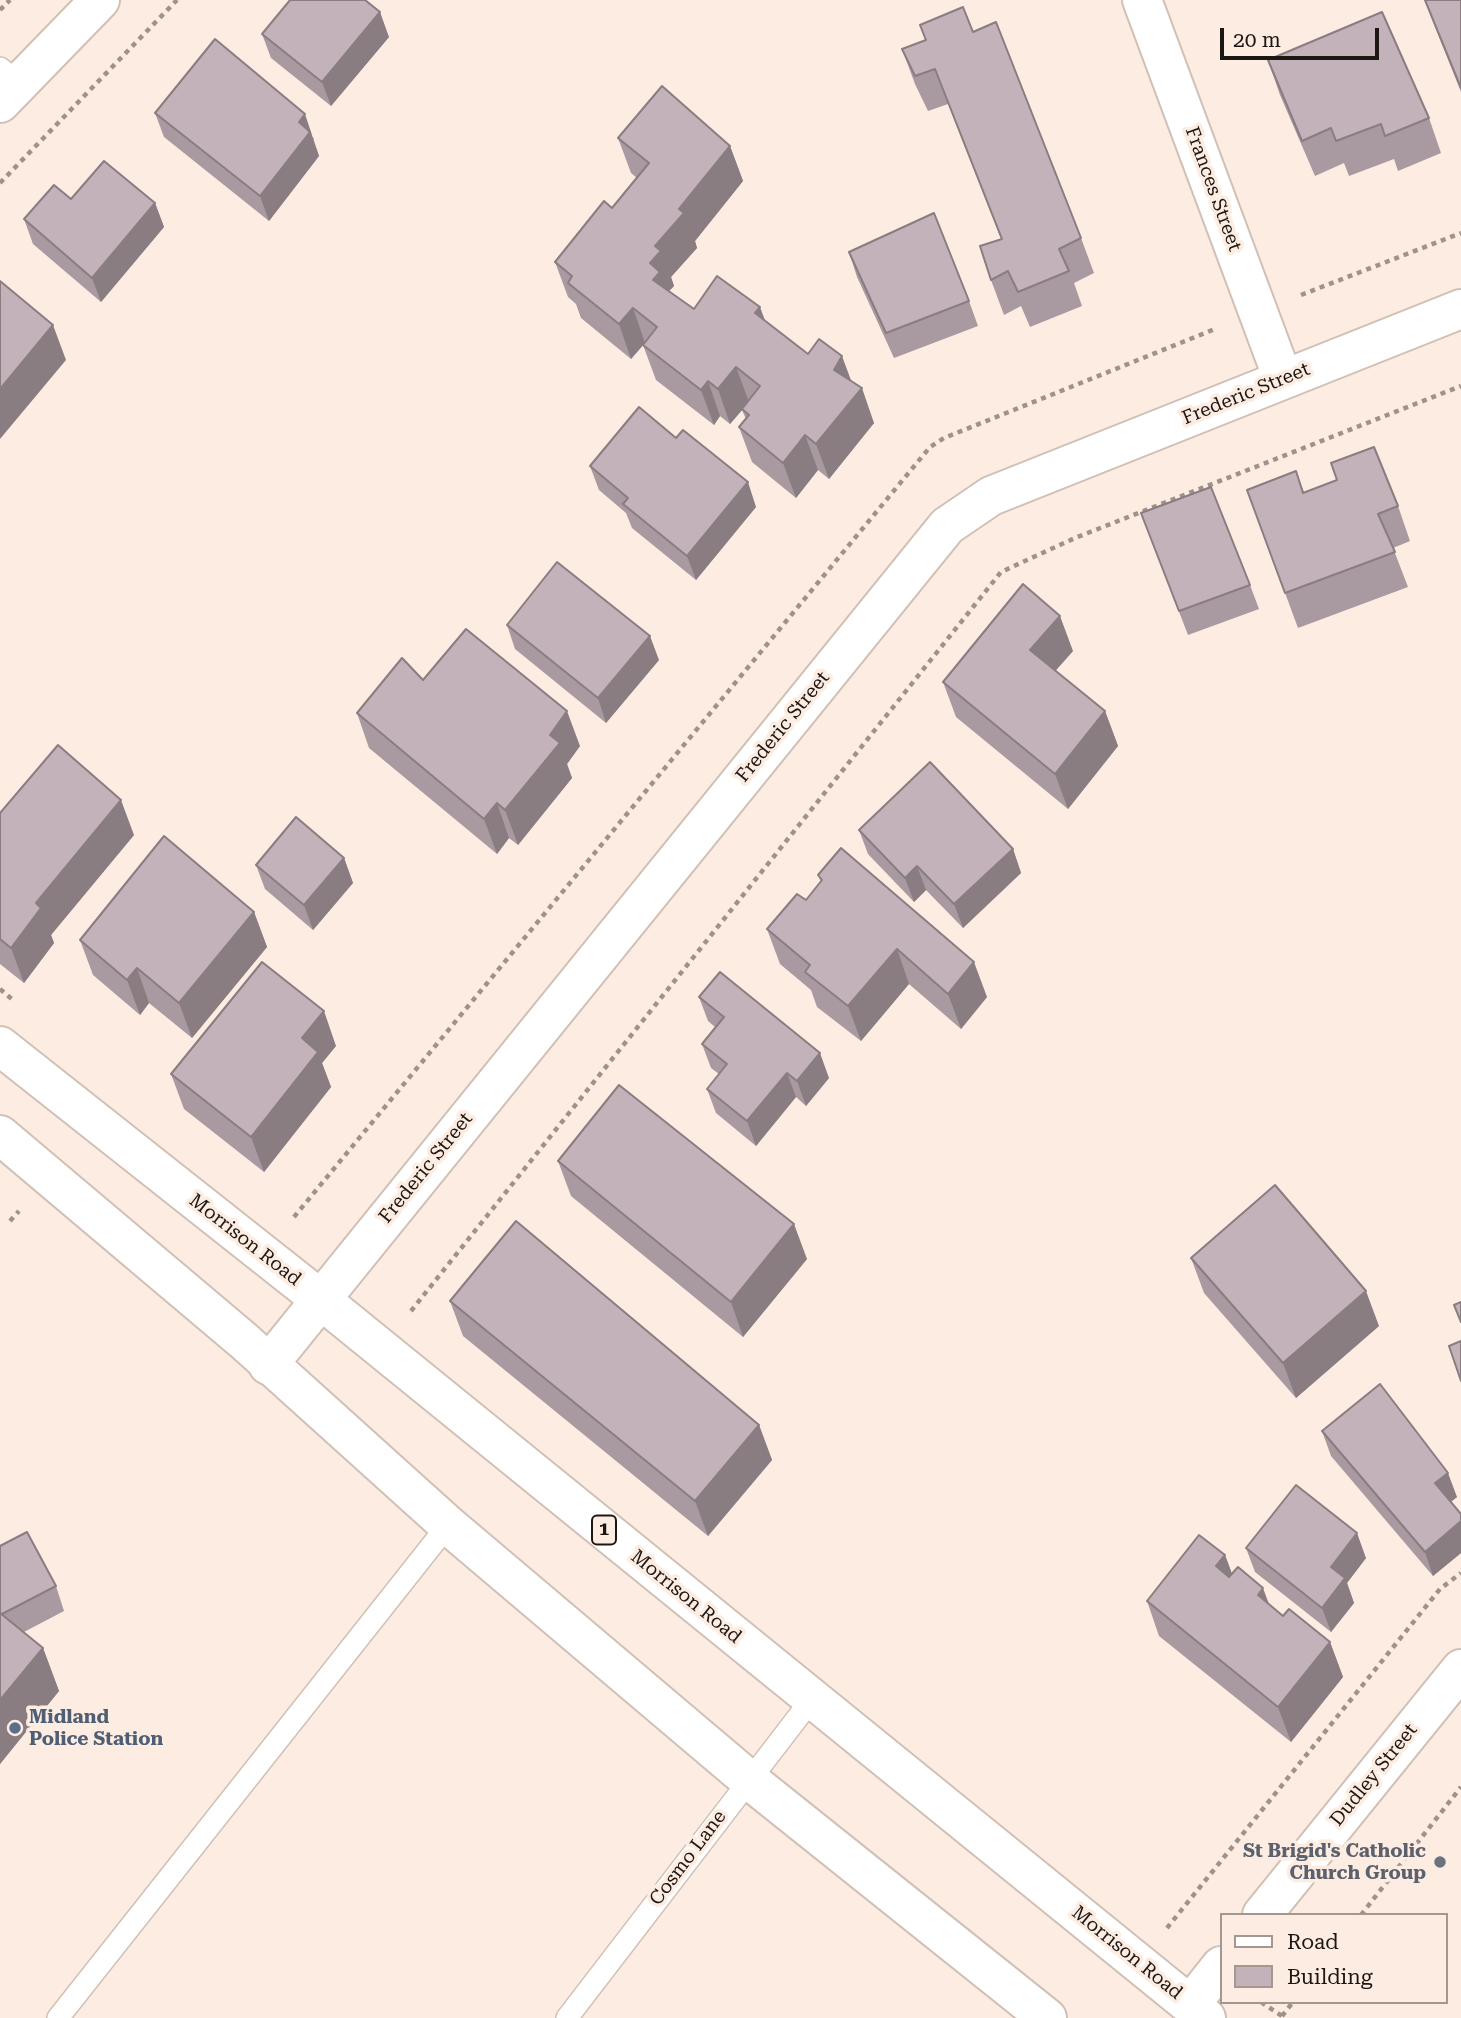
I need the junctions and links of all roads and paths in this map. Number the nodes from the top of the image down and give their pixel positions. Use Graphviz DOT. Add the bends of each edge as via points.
graph roads {
  1 [pos="10,0"];
  2 [pos="100,0"];
  3 [pos="177,0"];
  4 [pos="1142,0"];
  5 [pos="0,10"];
  6 [pos="6,85"];
  7 [pos="0,183"];
  8 [pos="1461,233"];
  9 [pos="1461,309"];
  10 [pos="1259,312"];
  11 [pos="1283,379"];
  12 [pos="1461,386"];
  13 [pos="0,1046"];
  14 [pos="0,1135"];
  15 [pos="320,1299"];
  16 [pos="403,1320"];
  17 [pos="268,1365"];
  18 [pos="448,1525"];
  19 [pos="1461,1573"];
  20 [pos="1461,1669"];
  21 [pos="812,1699"];
  22 [pos="748,1779"];
  23 [pos="1461,1787"];
  24 [pos="1264,1913"];
  25 [pos="1363,1913"];
  26 [pos="1218,1970"];
  27 [pos="1264,2004"];
  28 [pos="1198,2011"];
  29 [pos="1284,2017"];
  30 [pos="58,2018"];
  31 [pos="567,2018"];
  32 [pos="1047,2018"];
  1 -- 5 [label="path"];
  2 -- 6 [label="main road"];
  3 -- 7 [label="path"];
  4 -- 10 [label="main road, Frances Street"];
  8 -- 10 [label="path"];
  9 -- 11 [label="main road, Frederic Street"];
  10 -- 11 [label="main road, Frances Street"];
  11 -- 15 [label="main road, Frederic Street" via="990,496 947,526"];
  12 -- 16 [label="path" via="1000,572"];
  13 -- 15 [label="main road, Morrison Road / 1"];
  14 -- 17 [label="main road"];
  15 -- 17 [label="main road, Frederic Street"];
  15 -- 21 [label="main road, Morrison Road / 1"];
  17 -- 18 [label="main road"];
  18 -- 22 [label="main road"];
  18 -- 30 [label="lane"];
  19 -- 26 [label="path" via="1440,1590 1165,1931"];
  20 -- 24 [label="main road, Dudley Street"];
  21 -- 22 [label="lane, Cosmo Lane"];
  21 -- 28 [label="main road, Morrison Road / 1"];
  22 -- 31 [label="lane, Cosmo Lane"];
  22 -- 32 [label="main road"];
  23 -- 25 [label="path"];
  26 -- 28 [label="main road"];
  27 -- 29 [label="path"];
}
